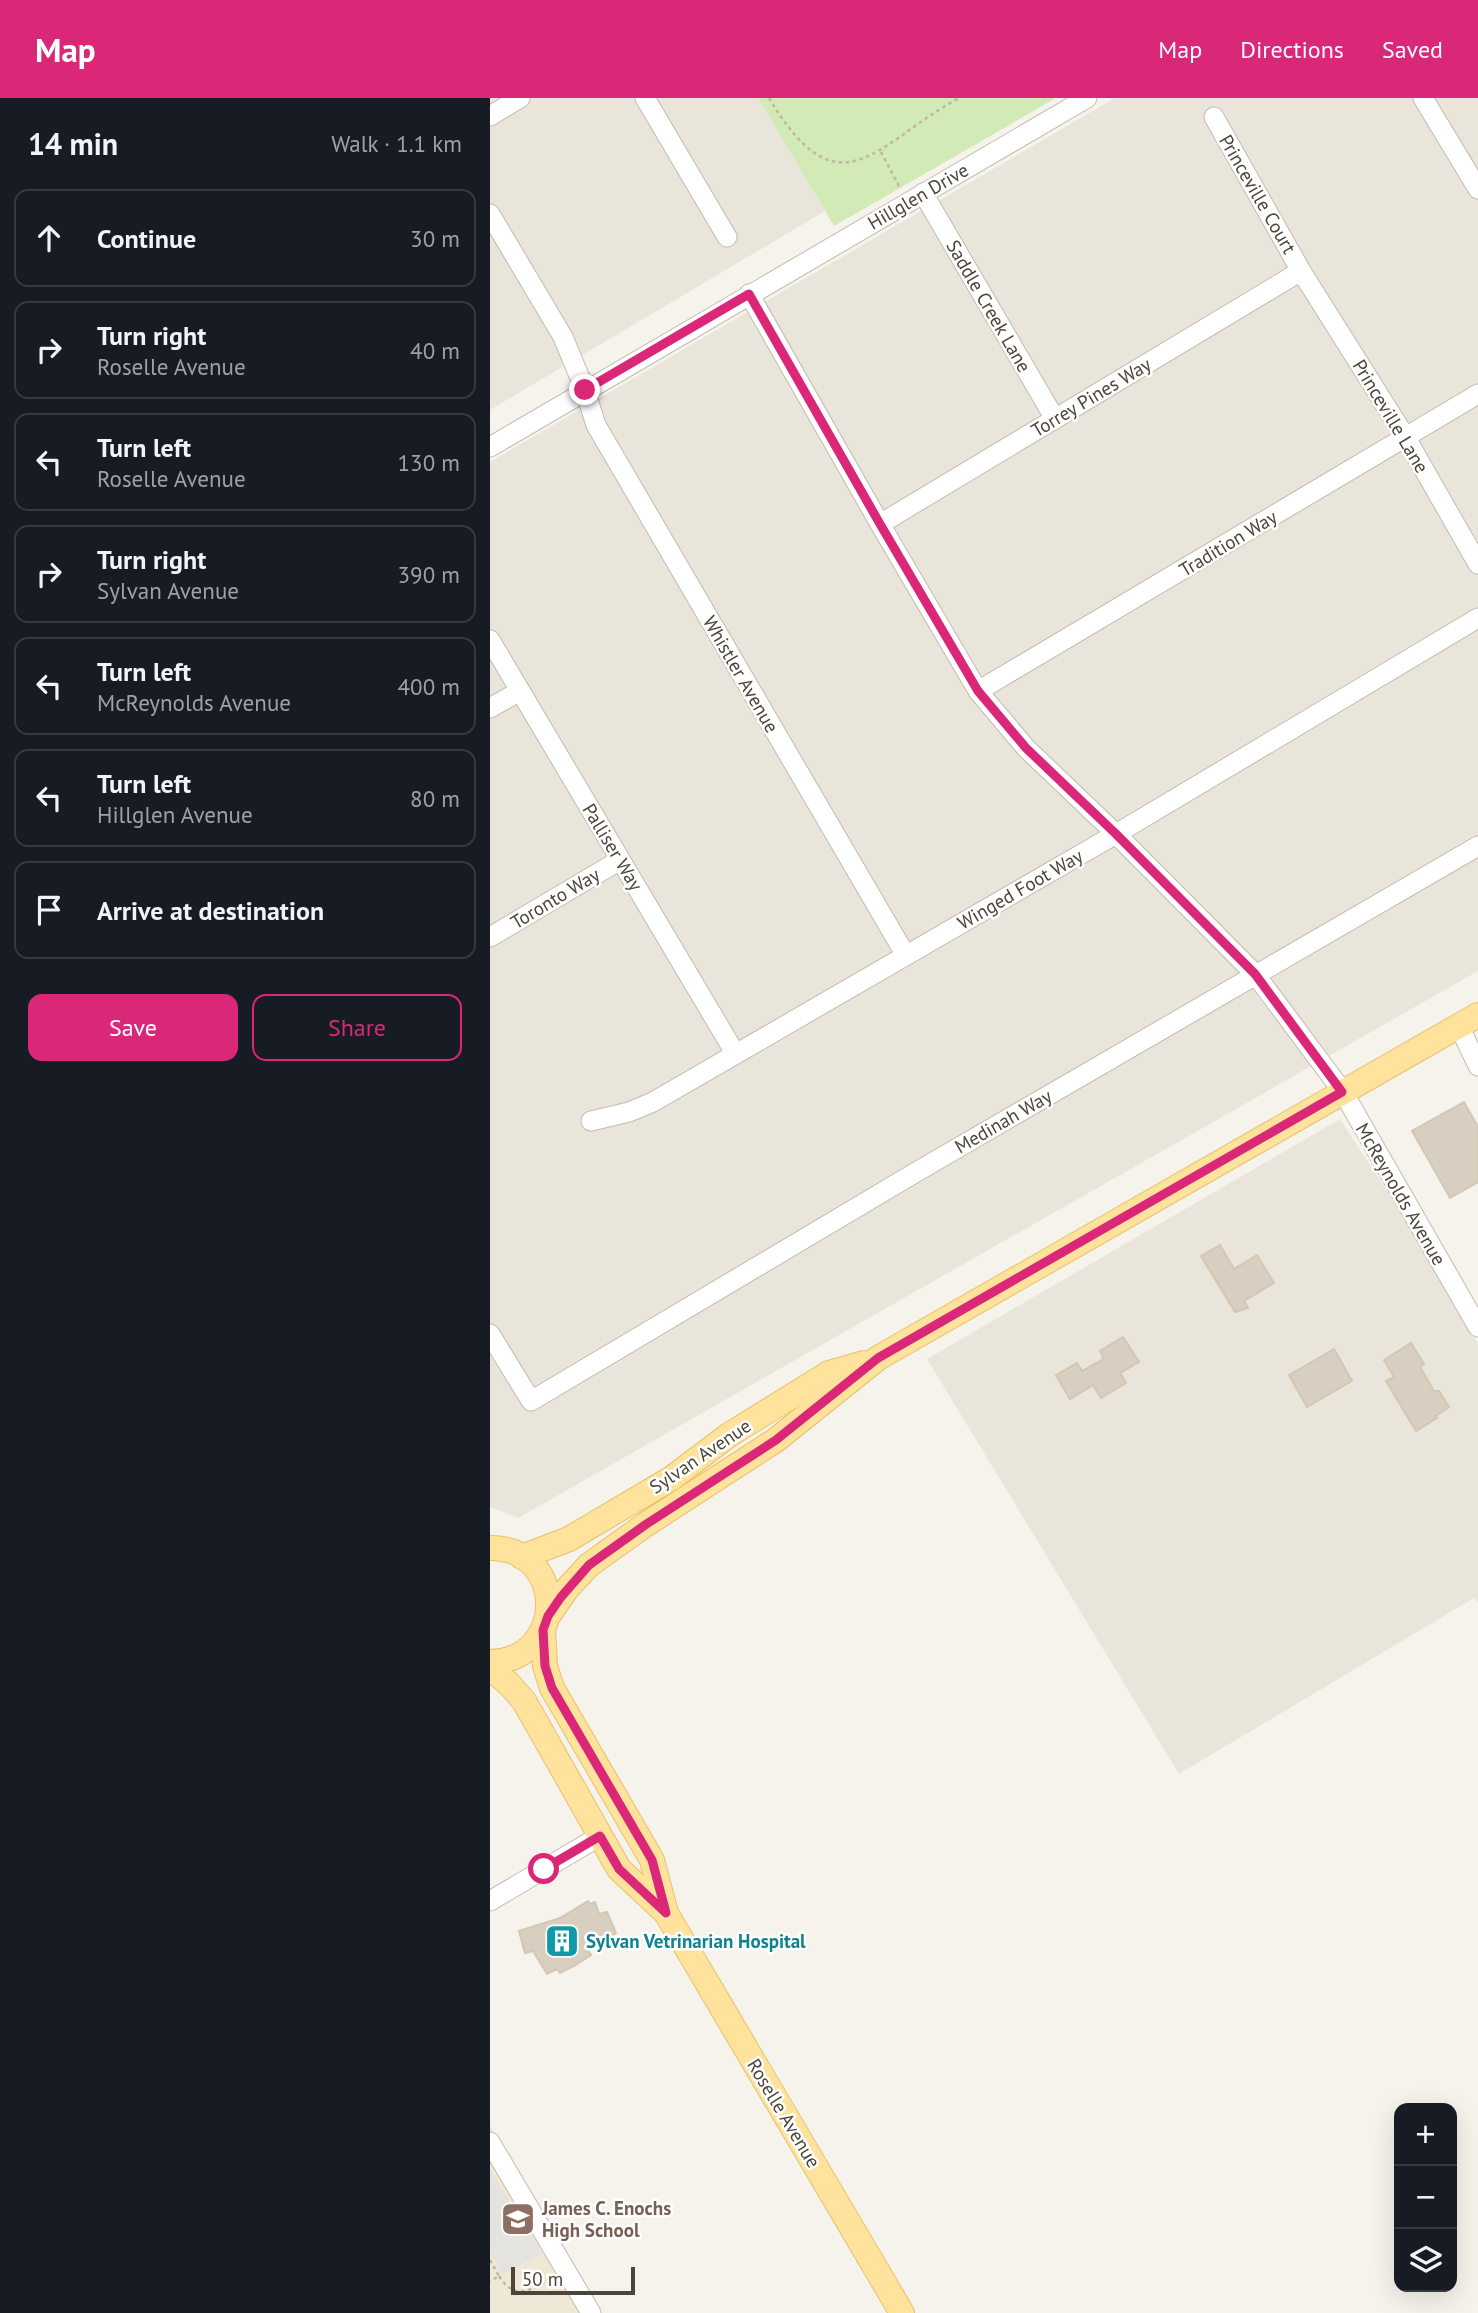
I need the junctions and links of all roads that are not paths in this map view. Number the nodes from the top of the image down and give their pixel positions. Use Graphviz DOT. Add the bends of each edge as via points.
graph roads {
  1 [pos="520,98"];
  2 [pos="645,98"];
  3 [pos="1087,98"];
  4 [pos="1423,98"];
  5 [pos="490,116"];
  6 [pos="1214,117"];
  7 [pos="1478,189"];
  8 [pos="923,193"];
  9 [pos="490,214"];
  10 [pos="727,237"];
  11 [pos="1301,271"];
  12 [pos="749,294"];
  13 [pos="585,390"];
  14 [pos="1478,394"];
  15 [pos="1055,419"];
  16 [pos="1406,438"];
  17 [pos="490,447"];
  18 [pos="880,524"];
  19 [pos="1478,564"];
  20 [pos="1478,618"];
  21 [pos="490,640"];
  22 [pos="520,691"];
  23 [pos="978,691"];
  24 [pos="490,708"];
  25 [pos="1116,834"];
  26 [pos="1478,846"];
  27 [pos="620,860"];
  28 [pos="490,937"];
  29 [pos="905,954"];
  30 [pos="1255,974"];
  31 [pos="1468,1020"];
  32 [pos="736,1053"];
  33 [pos="1478,1066"];
  34 [pos="1342,1092"];
  35 [pos="590,1121"];
  36 [pos="1478,1326"];
  37 [pos="490,1334"];
  38 [pos="878,1358"];
  39 [pos="501,1548"];
  40 [pos="546,1623"];
  41 [pos="490,1662"];
  42 [pos="490,1668"];
  43 [pos="600,1836"];
  44 [pos="490,1901"];
  45 [pos="666,1913"];
  46 [pos="490,2142"];
  47 [pos="591,2313"];
  48 [pos="902,2313"];
  1 -- 5 [label="street"];
  2 -- 10 [label="street"];
  3 -- 8 [label="street, Hillglen Drive"];
  4 -- 7 [label="street"];
  6 -- 11 [label="street, Princeville Court"];
  8 -- 12 [label="street, Hillglen Drive"];
  8 -- 15 [label="street, Saddle Creek Lane"];
  9 -- 13 [label="street, Whistler Avenue" via="563,337"];
  11 -- 15 [label="street, Torrey Pines Way"];
  11 -- 16 [label="street, Princeville Lane"];
  12 -- 13 [label="street, Hillglen Drive"];
  12 -- 18 [label="street, McReynolds Avenue"];
  13 -- 17 [label="street, Hillglen Drive"];
  13 -- 29 [label="street, Whistler Avenue" via="596,425"];
  14 -- 16 [label="street, Tradition Way"];
  15 -- 18 [label="street, Torrey Pines Way"];
  16 -- 19 [label="street, Princeville Lane"];
  16 -- 23 [label="street, Tradition Way"];
  18 -- 23 [label="street, McReynolds Avenue"];
  20 -- 25 [label="street, Winged Foot Way"];
  21 -- 22 [label="street, Palliser Way"];
  22 -- 24 [label="street"];
  22 -- 27 [label="street, Palliser Way"];
  23 -- 25 [label="street, McReynolds Avenue" via="1026,748"];
  25 -- 29 [label="street, Winged Foot Way"];
  25 -- 30 [label="street, McReynolds Avenue"];
  26 -- 30 [label="street, Medinah Way"];
  27 -- 28 [label="street, Toronto Way"];
  27 -- 32 [label="street, Palliser Way"];
  29 -- 32 [label="street, Winged Foot Way"];
  30 -- 34 [label="street, McReynolds Avenue"];
  30 -- 37 [label="street, Medinah Way" via="531,1401"];
  31 -- 33 [label="street"];
  31 -- 34 [label="main road, Sylvan Avenue"];
  32 -- 35 [label="street, Winged Foot Way" via="653,1102"];
  34 -- 36 [label="street, McReynolds Avenue"];
  34 -- 38 [label="main road, Sylvan Avenue"];
  38 -- 39 [label="main road, Sylvan Avenue" via="829,1373 729,1435 672,1478 571,1538"];
  38 -- 40 [label="main road, Sylvan Avenue" via="776,1440 589,1565 566,1590"];
  39 -- 40 [label="main road, Roselle Avenue" via="535,1567 542,1578 548,1591"];
  40 -- 41 [label="main road, Sylvan Avenue" via="531,1647 516,1657"];
  40 -- 45 [label="main road, Roselle Avenue" via="545,1666 552,1688 652,1860"];
  42 -- 43 [label="main road, Roselle Avenue" via="524,1701"];
  43 -- 44 [label="street"];
  43 -- 45 [label="main road, Roselle Avenue" via="619,1869"];
  45 -- 48 [label="main road, Roselle Avenue"];
  46 -- 47 [label="street"];
}
